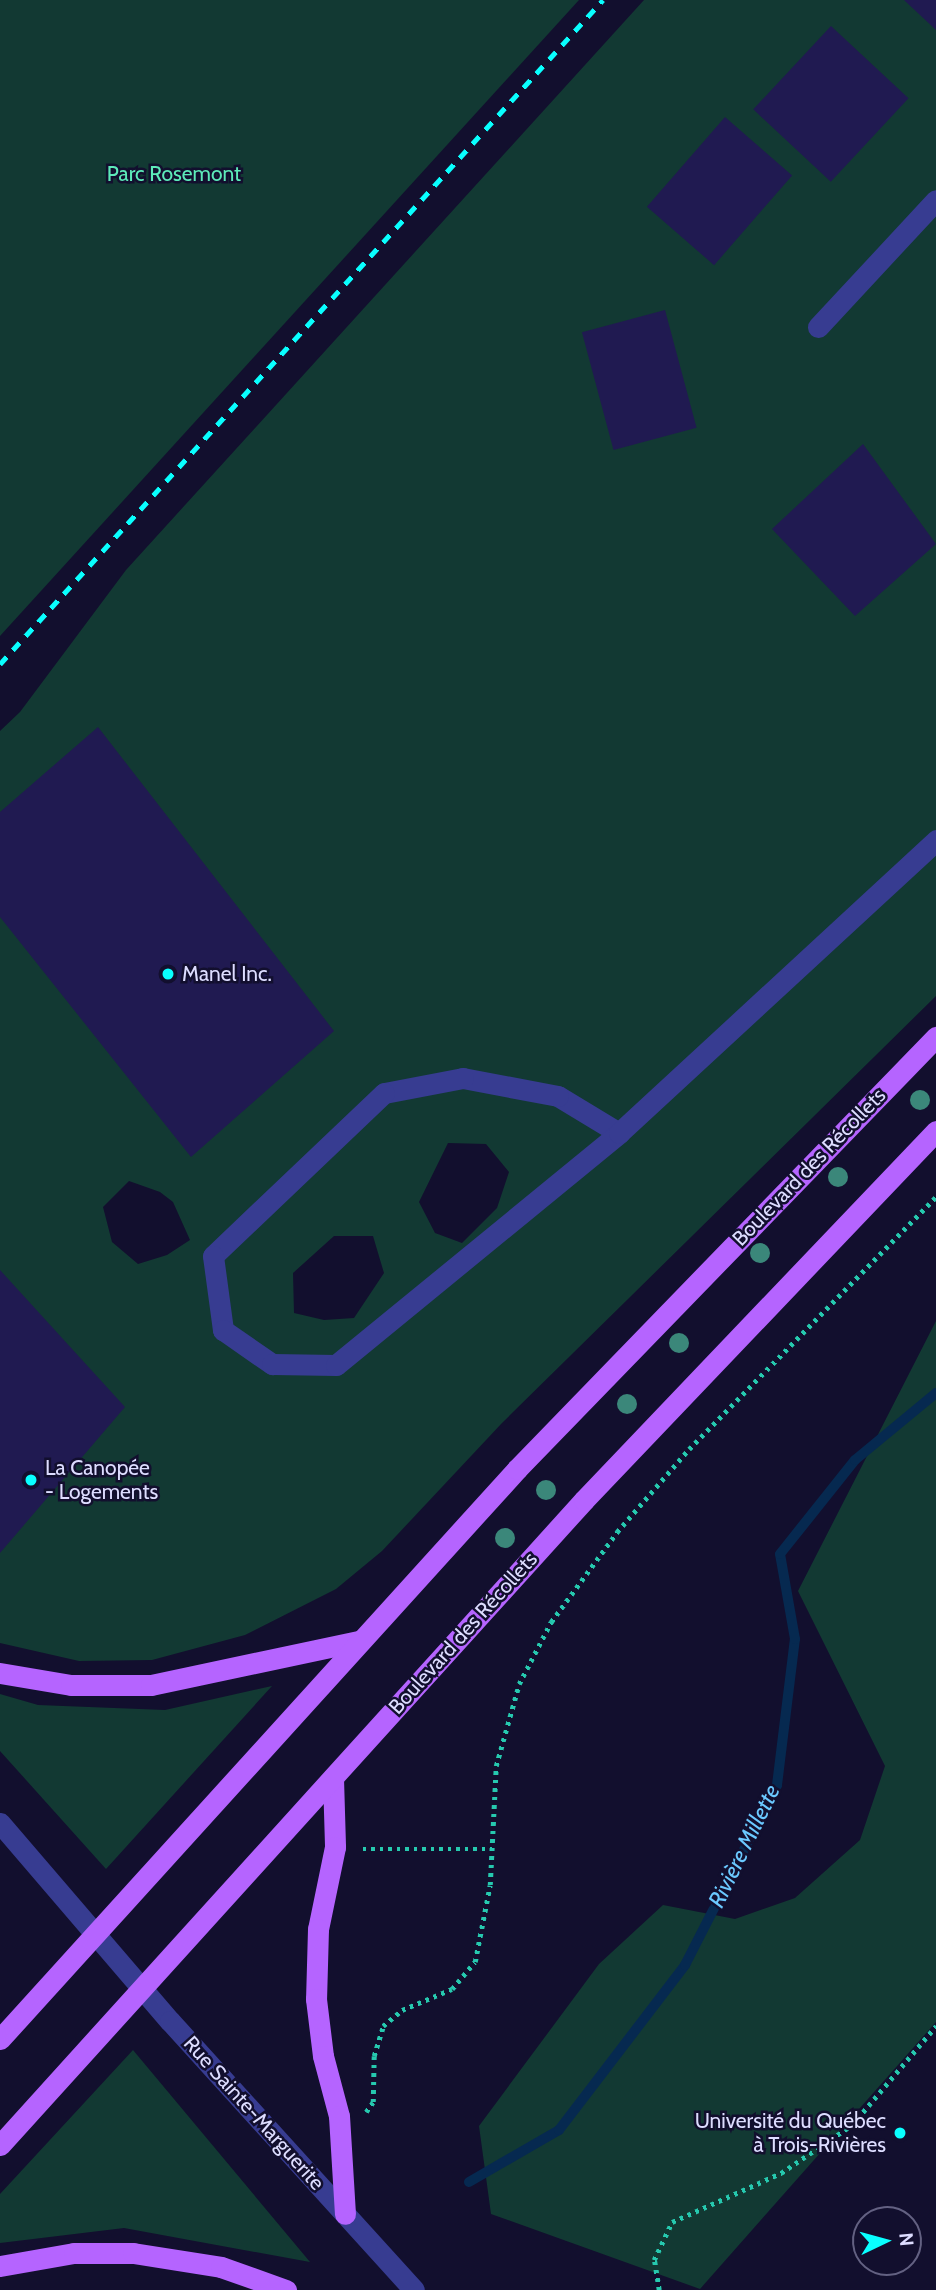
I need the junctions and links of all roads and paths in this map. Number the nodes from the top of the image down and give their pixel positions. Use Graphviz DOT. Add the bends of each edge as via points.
graph roads {
  1 [pos="936,200"];
  2 [pos="818,327"];
  3 [pos="936,840"];
  4 [pos="936,1037"];
  5 [pos="936,1131"];
  6 [pos="619,1133"];
  7 [pos="936,1197"];
  8 [pos="358,1641"];
  9 [pos="0,1673"];
  10 [pos="333,1778"];
  11 [pos="0,1823"];
  12 [pos="357,1849"];
  13 [pos="492,1849"];
  14 [pos="96,1934"];
  15 [pos="141,1987"];
  16 [pos="936,2026"];
  17 [pos="0,2039"];
  18 [pos="359,2115"];
  19 [pos="0,2145"];
  20 [pos="345,2214"];
  21 [pos="0,2266"];
  22 [pos="285,2290"];
  23 [pos="414,2290"];
  24 [pos="659,2290"];
  1 -- 2 [label="street"];
  3 -- 6 [label="street"];
  4 -- 8 [label="main road, Boulevard des Récollets" via="517,1469"];
  5 -- 10 [label="main road, Boulevard des Récollets" via="584,1500"];
  6 -- 6 [label="street" via="558,1096 463,1078 384,1093 213,1256 223,1330 272,1364 336,1365"];
  7 -- 13 [label="path" via="689,1449 617,1532 551,1622 519,1684 496,1766"];
  8 -- 9 [label="main road" via="151,1685 61,1684"];
  8 -- 14 [label="main road, Boulevard des Récollets"];
  10 -- 15 [label="main road, Boulevard des Récollets"];
  10 -- 20 [label="main road" via="335,1847 318,1929 316,1998 323,2056 339,2116"];
  11 -- 14 [label="street, Rue Sainte-Marguerite"];
  12 -- 13 [label="path"];
  13 -- 18 [label="path" via="487,1908 475,1962 452,1989 387,2021 376,2043 372,2106"];
  14 -- 15 [label="street, Rue Sainte-Marguerite"];
  14 -- 17 [label="main road, Boulevard des Récollets"];
  15 -- 19 [label="main road, Boulevard des Récollets"];
  15 -- 20 [label="street, Rue Sainte-Marguerite"];
  16 -- 24 [label="path" via="852,2125 781,2173 672,2222 654,2260"];
  20 -- 23 [label="street, Rue Sainte-Marguerite"];
  21 -- 22 [label="main road" via="74,2253 133,2253 221,2267"];
}
